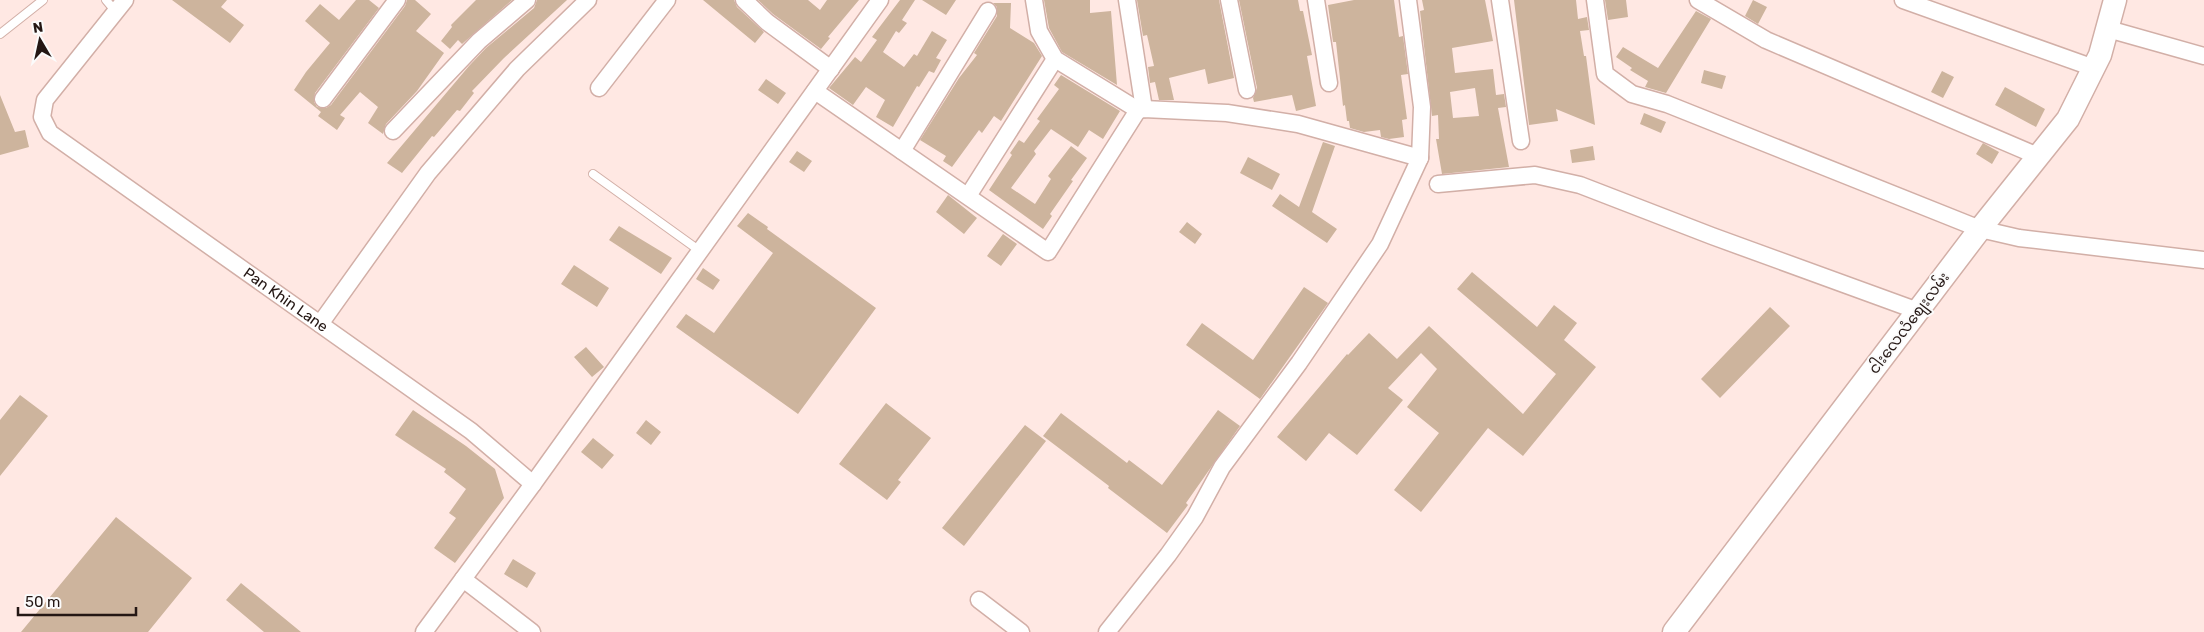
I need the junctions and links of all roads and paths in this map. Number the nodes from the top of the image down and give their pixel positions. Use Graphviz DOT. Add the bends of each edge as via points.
graph roads {
  1 [pos="43,0"];
  2 [pos="397,0"];
  3 [pos="527,0"];
  4 [pos="588,0"];
  5 [pos="667,0"];
  6 [pos="744,0"];
  7 [pos="880,0"];
  8 [pos="1034,0"];
  9 [pos="1127,0"];
  10 [pos="1229,0"];
  11 [pos="1316,0"];
  12 [pos="1408,0"];
  13 [pos="1500,0"];
  14 [pos="1595,0"];
  15 [pos="1698,0"];
  16 [pos="1903,0"];
  17 [pos="116,4"];
  18 [pos="988,11"];
  19 [pos="2112,13"];
  20 [pos="0,34"];
  21 [pos="2204,56"];
  22 [pos="1055,59"];
  23 [pos="2094,68"];
  24 [pos="830,69"];
  25 [pos="1330,83"];
  26 [pos="599,88"];
  27 [pos="815,90"];
  28 [pos="1247,90"];
  29 [pos="323,99"];
  30 [pos="1141,109"];
  31 [pos="393,131"];
  32 [pos="1521,141"];
  33 [pos="902,151"];
  34 [pos="2040,157"];
  35 [pos="1420,158"];
  36 [pos="594,174"];
  37 [pos="1438,184"];
  38 [pos="968,196"];
  39 [pos="1980,229"];
  40 [pos="700,251"];
  41 [pos="2204,260"];
  42 [pos="1918,311"];
  43 [pos="320,324"];
  44 [pos="533,484"];
  45 [pos="463,579"];
  46 [pos="979,600"];
  47 [pos="424,632"];
  48 [pos="532,632"];
  49 [pos="1021,632"];
  50 [pos="1107,632"];
  51 [pos="1674,632"];
  1 -- 20 [label="lane"];
  2 -- 29 [label="street"];
  3 -- 31 [label="street" via="479,41"];
  4 -- 43 [label="street" via="517,69 428,173"];
  5 -- 26 [label="street"];
  6 -- 24 [label="street"];
  7 -- 24 [label="street"];
  8 -- 22 [label="street" via="1039,31"];
  9 -- 30 [label="street"];
  10 -- 28 [label="street"];
  11 -- 25 [label="street"];
  12 -- 35 [label="street" via="1422,107"];
  13 -- 32 [label="street"];
  14 -- 39 [label="street" via="1605,74 1632,94 1676,108"];
  15 -- 34 [label="street" via="1766,40"];
  16 -- 23 [label="street"];
  17 -- 43 [label="street, Pan Khin Lane" via="45,100 42,117 50,133"];
  18 -- 33 [label="street"];
  19 -- 21 [label="street"];
  19 -- 23 [label="street, ငါးလေလံစျေးလမ်း"];
  22 -- 30 [label="street"];
  22 -- 38 [label="street"];
  23 -- 34 [label="street, ငါးလေလံစျေးလမ်း" via="2068,119"];
  24 -- 27 [label="street"];
  27 -- 33 [label="street"];
  27 -- 40 [label="street"];
  30 -- 35 [label="street" via="1227,113 1298,124"];
  30 -- 38 [label="street" via="1048,252"];
  33 -- 38 [label="street"];
  34 -- 39 [label="street, ငါးလေလံစျေးလမ်း"];
  35 -- 50 [label="street" via="1380,244 1299,363 1222,467 1195,517"];
  36 -- 40 [label="lane"];
  37 -- 42 [label="street" via="1535,175 1580,185"];
  39 -- 41 [label="street" via="2019,238"];
  39 -- 42 [label="street, ငါးလေလံစျေးလမ်း"];
  40 -- 44 [label="street"];
  42 -- 51 [label="street, ငါးလေလံစျေးလမ်း"];
  43 -- 44 [label="street, Pan Khin Lane" via="471,431"];
  44 -- 45 [label="street"];
  45 -- 47 [label="street"];
  45 -- 48 [label="street"];
  46 -- 49 [label="street"];
}
